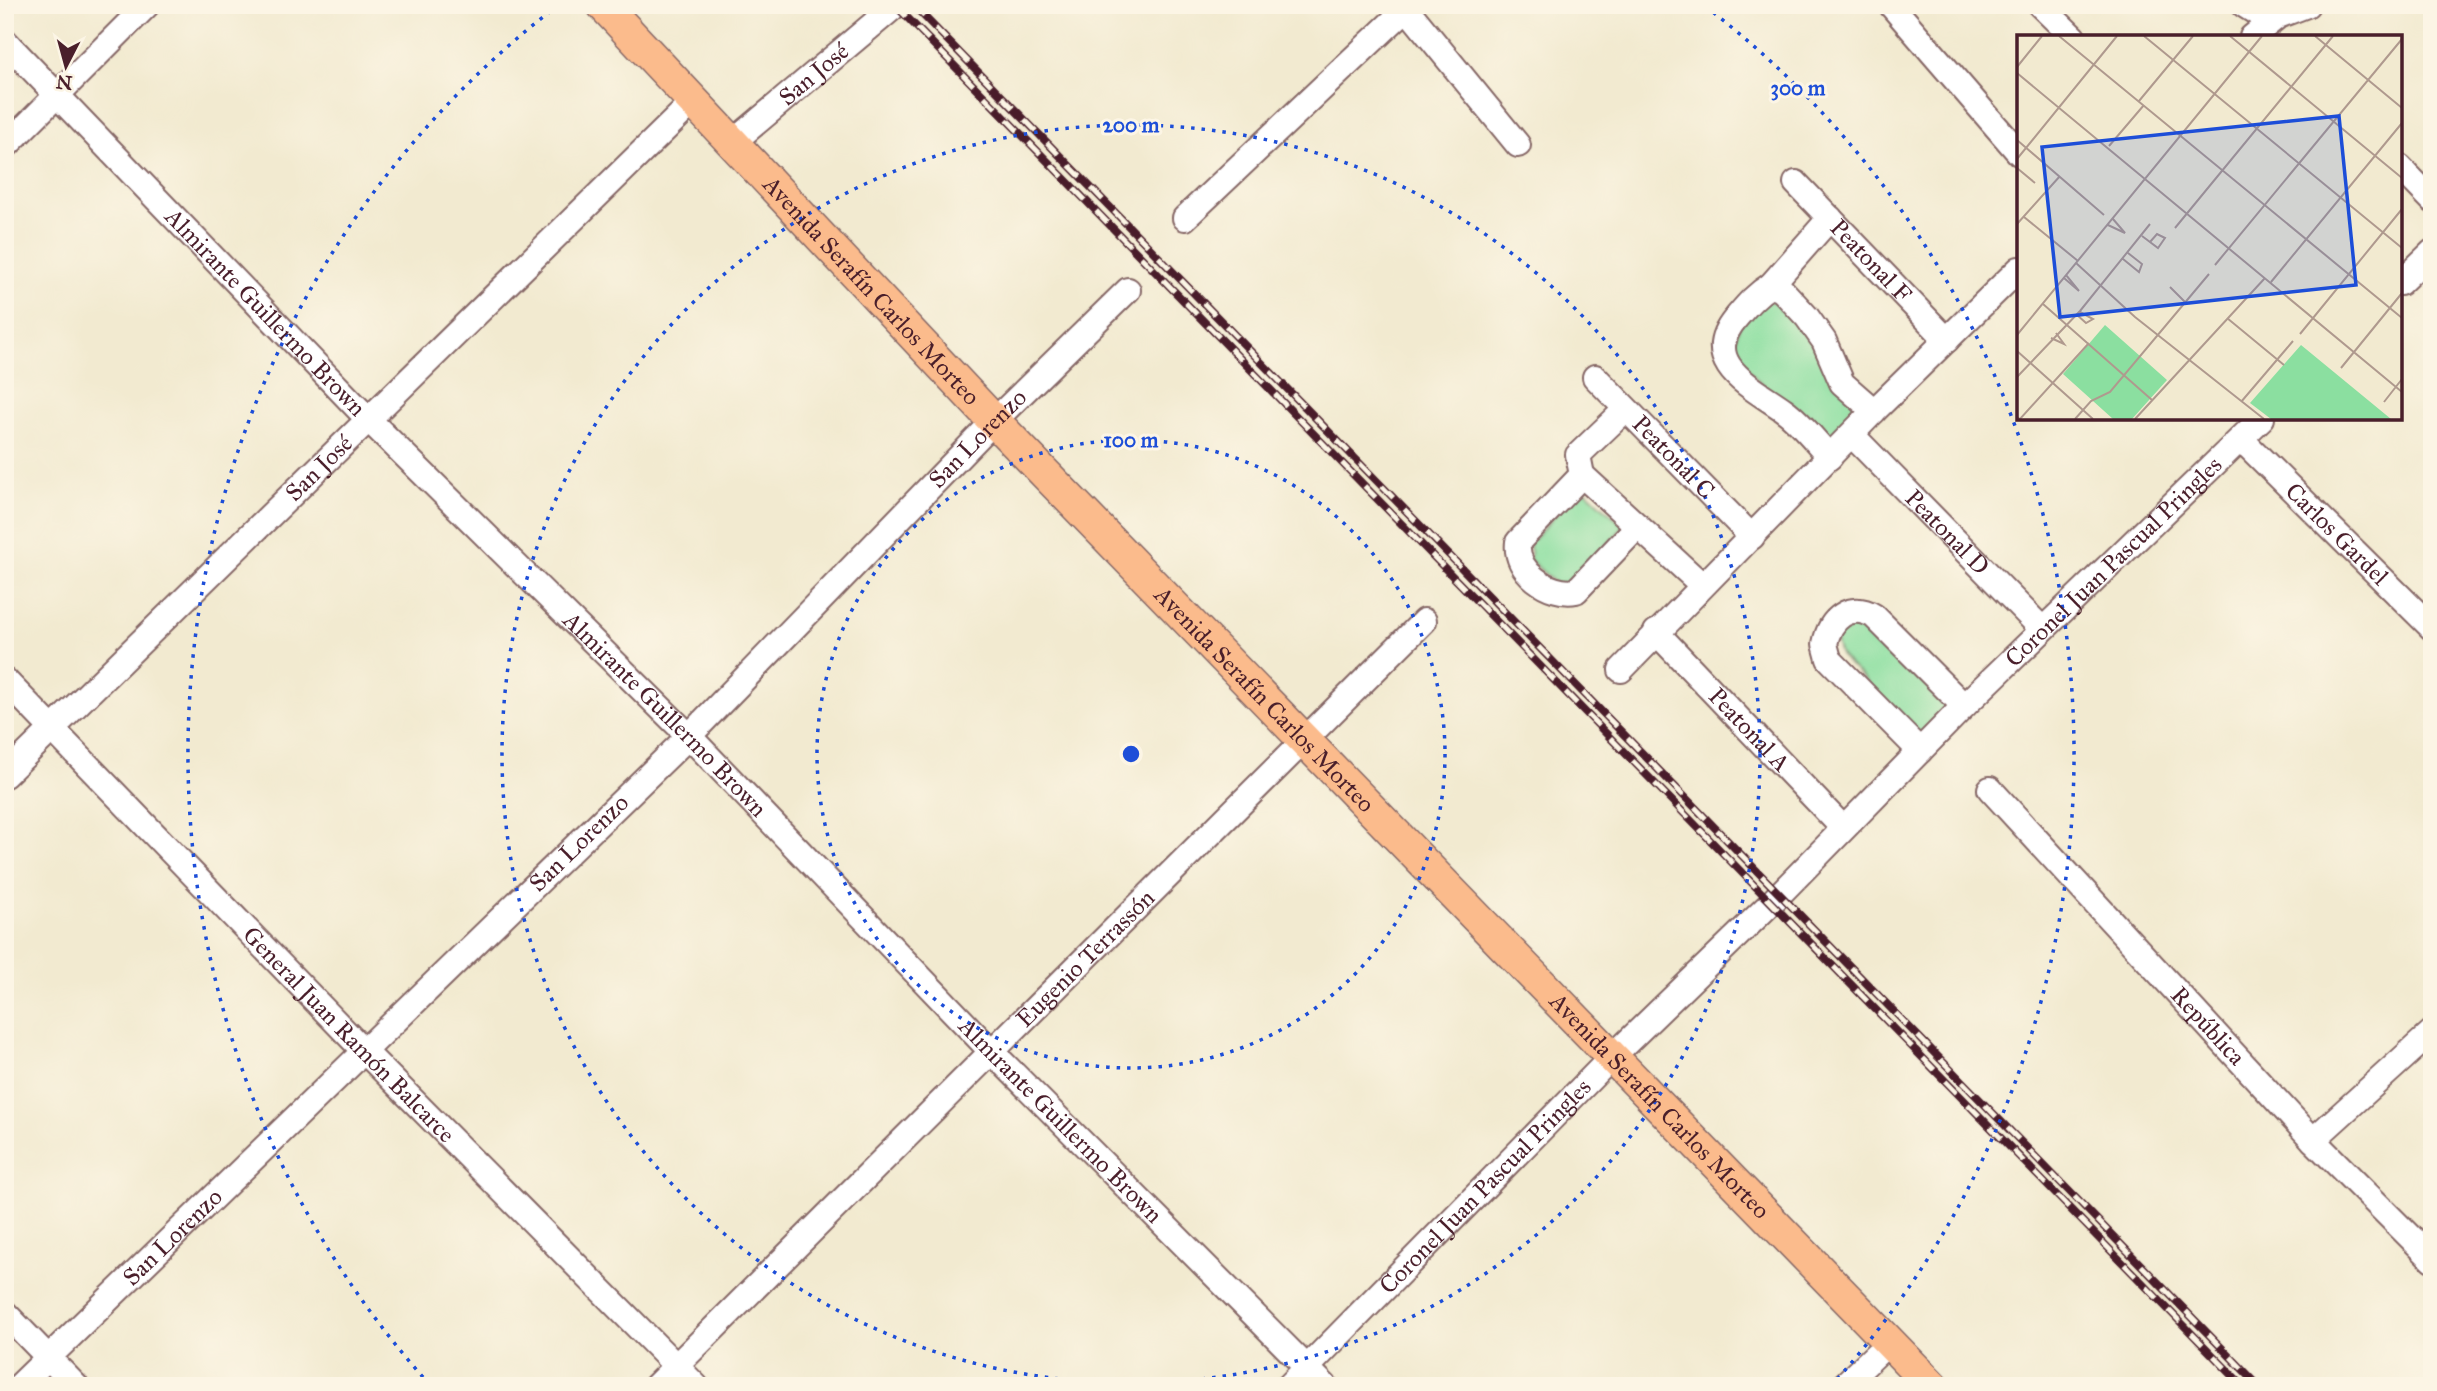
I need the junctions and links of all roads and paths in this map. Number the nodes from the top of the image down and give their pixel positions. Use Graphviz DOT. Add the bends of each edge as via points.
graph roads {
  1 [pos="146,5"];
  2 [pos="603,5"];
  3 [pos="896,5"];
  4 [pos="1891,5"];
  5 [pos="2040,5"];
  6 [pos="2244,5"];
  7 [pos="2306,6"];
  8 [pos="1408,7"];
  9 [pos="2266,30"];
  10 [pos="2071,35"];
  11 [pos="5,41"];
  12 [pos="59,94"];
  13 [pos="693,102"];
  14 [pos="732,143"];
  15 [pos="1518,145"];
  16 [pos="5,147"];
  17 [pos="2017,151"];
  18 [pos="2402,169"];
  19 [pos="1796,183"];
  20 [pos="2432,200"];
  21 [pos="1185,218"];
  22 [pos="1830,218"];
  23 [pos="2432,252"];
  24 [pos="2017,271"];
  25 [pos="2402,281"];
  26 [pos="1771,285"];
  27 [pos="1128,290"];
  28 [pos="1947,341"];
  29 [pos="1595,377"];
  30 [pos="1625,410"];
  31 [pos="1874,411"];
  32 [pos="369,420"];
  33 [pos="995,421"];
  34 [pos="2253,425"];
  35 [pos="1852,435"];
  36 [pos="1830,457"];
  37 [pos="1582,475"];
  38 [pos="1639,526"];
  39 [pos="1752,537"];
  40 [pos="1702,585"];
  41 [pos="1424,621"];
  42 [pos="2432,628"];
  43 [pos="2042,629"];
  44 [pos="1656,632"];
  45 [pos="1621,670"];
  46 [pos="5,680"];
  47 [pos="1964,706"];
  48 [pos="54,728"];
  49 [pos="689,736"];
  50 [pos="1305,740"];
  51 [pos="1920,751"];
  52 [pos="5,775"];
  53 [pos="1990,789"];
  54 [pos="1843,828"];
  55 [pos="2432,1032"];
  56 [pos="363,1050"];
  57 [pos="992,1052"];
  58 [pos="1611,1058"];
  59 [pos="2313,1140"];
  60 [pos="2432,1259"];
  61 [pos="5,1313"];
  62 [pos="1889,1342"];
  63 [pos="48,1357"];
  64 [pos="677,1367"];
  65 [pos="1308,1368"];
  66 [pos="19,1386"];
  67 [pos="76,1386"];
  68 [pos="656,1386"];
  69 [pos="696,1386"];
  70 [pos="1289,1386"];
  71 [pos="1325,1386"];
  72 [pos="1843,1386"];
  73 [pos="1933,1386"];
  1 -- 12 [label="street"];
  2 -- 13 [label="main road, Avenida Serafín Carlos Morteo"];
  3 -- 14 [label="street, San José"];
  4 -- 17 [label="street"];
  5 -- 10 [label="street"];
  6 -- 9 [label="street"];
  7 -- 9 [label="street"];
  8 -- 15 [label="street"];
  8 -- 21 [label="street"];
  11 -- 12 [label="street, Almirante Guillermo Brown"];
  12 -- 16 [label="street"];
  12 -- 32 [label="street, Almirante Guillermo Brown"];
  13 -- 14 [label="main road, Avenida Serafín Carlos Morteo"];
  13 -- 32 [label="street, San José"];
  14 -- 33 [label="main road, Avenida Serafín Carlos Morteo"];
  18 -- 20 [label="street"];
  19 -- 22 [label="street, Peatonal F"];
  22 -- 26 [label="street"];
  22 -- 28 [label="street, Peatonal F"];
  23 -- 25 [label="street"];
  24 -- 28 [label="street"];
  26 -- 31 [label="street" via="1782,290 1807,317 1825,341 1842,383"];
  26 -- 36 [label="street" via="1756,295 1726,330 1720,345 1724,358 1750,388 1794,419"];
  27 -- 33 [label="street, San Lorenzo"];
  28 -- 31 [label="street"];
  29 -- 30 [label="street, Peatonal C"];
  30 -- 37 [label="street" via="1578,455"];
  30 -- 39 [label="street, Peatonal C"];
  31 -- 35 [label="street"];
  32 -- 48 [label="street, San José"];
  32 -- 49 [label="street, Almirante Guillermo Brown"];
  33 -- 49 [label="street, San Lorenzo"];
  33 -- 50 [label="main road, Avenida Serafín Carlos Morteo"];
  34 -- 42 [label="street, Carlos Gardel"];
  34 -- 43 [label="street, Coronel Juan Pascual Pringles"];
  35 -- 36 [label="street"];
  35 -- 43 [label="street, Peatonal D"];
  36 -- 39 [label="street"];
  37 -- 38 [label="street"];
  37 -- 38 [label="street" via="1518,542 1520,563 1532,576 1564,593 1576,591"];
  38 -- 40 [label="street"];
  39 -- 40 [label="street"];
  40 -- 44 [label="street"];
  41 -- 50 [label="street, Eugenio Terrassón"];
  43 -- 47 [label="street, Coronel Juan Pascual Pringles"];
  44 -- 45 [label="street"];
  44 -- 54 [label="street, Peatonal A"];
  46 -- 48 [label="street, General Juan Ramón Balcarce"];
  47 -- 51 [label="street, Coronel Juan Pascual Pringles"];
  47 -- 51 [label="street" via="1874,616 1852,609 1836,622 1825,644 1829,659"];
  48 -- 52 [label="street, San José"];
  48 -- 56 [label="street, General Juan Ramón Balcarce"];
  49 -- 56 [label="street, San Lorenzo"];
  49 -- 57 [label="street, Almirante Guillermo Brown"];
  50 -- 57 [label="street, Eugenio Terrassón"];
  50 -- 58 [label="main road, Avenida Serafín Carlos Morteo"];
  51 -- 54 [label="street, Coronel Juan Pascual Pringles"];
  53 -- 59 [label="street, República"];
  54 -- 58 [label="street, Coronel Juan Pascual Pringles"];
  55 -- 59 [label="street"];
  56 -- 63 [label="street, San Lorenzo"];
  56 -- 64 [label="street, General Juan Ramón Balcarce"];
  57 -- 64 [label="street, Eugenio Terrassón"];
  57 -- 65 [label="street, Almirante Guillermo Brown"];
  58 -- 62 [label="main road, Avenida Serafín Carlos Morteo"];
  58 -- 65 [label="street, Coronel Juan Pascual Pringles"];
  59 -- 60 [label="street, República"];
  61 -- 63 [label="street"];
  62 -- 72 [label="street"];
  62 -- 73 [label="main road, Avenida Serafín Carlos Morteo"];
  63 -- 66 [label="street, San Lorenzo"];
  63 -- 67 [label="street"];
  64 -- 68 [label="street, Eugenio Terrassón"];
  64 -- 69 [label="street, General Juan Ramón Balcarce"];
  65 -- 70 [label="street, Coronel Juan Pascual Pringles"];
  65 -- 71 [label="street, Almirante Guillermo Brown"];
}
